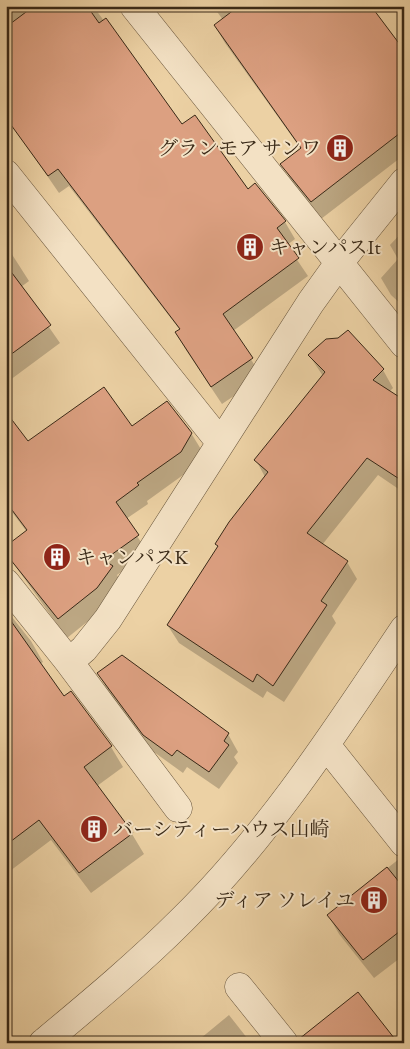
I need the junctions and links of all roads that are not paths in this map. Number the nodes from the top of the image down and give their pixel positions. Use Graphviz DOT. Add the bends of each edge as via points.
graph roads {
  1 [pos="134,6"];
  2 [pos="6,174"];
  3 [pos="404,182"];
  4 [pos="339,263"];
  5 [pos="404,344"];
  6 [pos="220,442"];
  7 [pos="6,583"];
  8 [pos="404,629"];
  9 [pos="69,662"];
  10 [pos="326,745"];
  11 [pos="178,808"];
  12 [pos="404,843"];
  13 [pos="239,987"];
  14 [pos="43,1043"];
  15 [pos="284,1043"];
  1 -- 4 [label="street"];
  2 -- 6 [label="street"];
  3 -- 4 [label="street"];
  4 -- 5 [label="street"];
  4 -- 6 [label="street"];
  6 -- 9 [label="street" via="108,619"];
  7 -- 9 [label="street"];
  8 -- 10 [label="street"];
  9 -- 11 [label="street"];
  10 -- 12 [label="street"];
  10 -- 14 [label="street" via="275,813 183,920"];
  13 -- 15 [label="street"];
}
